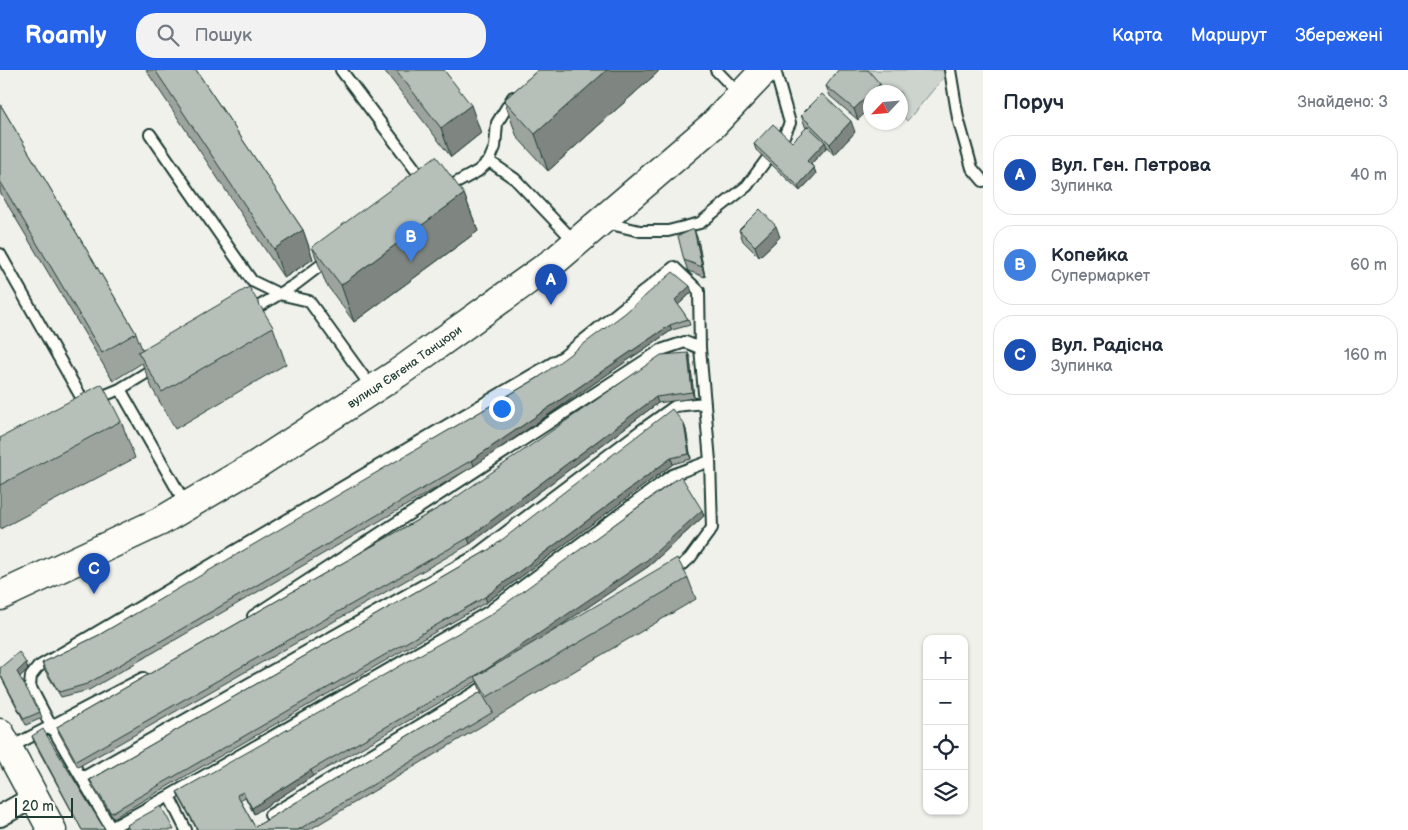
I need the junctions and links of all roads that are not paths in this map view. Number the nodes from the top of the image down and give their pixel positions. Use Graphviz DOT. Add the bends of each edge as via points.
graph roads {
  1 [pos="341,70"];
  2 [pos="716,70"];
  3 [pos="764,70"];
  4 [pos="775,70"];
  5 [pos="950,70"];
  6 [pos="524,88"];
  7 [pos="740,96"];
  8 [pos="150,134"];
  9 [pos="783,138"];
  10 [pos="767,159"];
  11 [pos="489,161"];
  12 [pos="983,181"];
  13 [pos="601,221"];
  14 [pos="576,243"];
  15 [pos="338,253"];
  16 [pos="0,254"];
  17 [pos="279,294"];
  18 [pos="237,319"];
  19 [pos="700,348"];
  20 [pos="162,364"];
  21 [pos="120,389"];
  22 [pos="373,389"];
  23 [pos="705,403"];
  24 [pos="710,461"];
  25 [pos="186,506"];
  26 [pos="662,581"];
  27 [pos="0,596"];
  28 [pos="241,623"];
  29 [pos="156,672"];
  30 [pos="500,678"];
  31 [pos="51,726"];
  32 [pos="4,741"];
  33 [pos="82,778"];
  34 [pos="168,796"];
  35 [pos="34,797"];
  36 [pos="270,815"];
  37 [pos="0,816"];
  38 [pos="112,829"];
  39 [pos="52,830"];
  40 [pos="186,830"];
  1 -- 11 [label="lane" via="432,191 478,171"];
  2 -- 7 [label="lane"];
  3 -- 7 [label="street, вулиця Євгена Танцюри"];
  4 -- 9 [label="lane" via="790,124"];
  5 -- 12 [label="lane" via="958,118 972,168"];
  6 -- 11 [label="lane" via="510,99 497,123 495,147"];
  7 -- 13 [label="street, вулиця Євгена Танцюри" via="712,126"];
  8 -- 17 [label="lane" via="252,282"];
  10 -- 13 [label="lane" via="747,186 700,223 668,231 640,231"];
  11 -- 14 [label="lane" via="515,179"];
  13 -- 14 [label="street, вулиця Євгена Танцюри"];
  14 -- 22 [label="street, вулиця Євгена Танцюри"];
  15 -- 17 [label="lane"];
  16 -- 21 [label="lane" via="81,406"];
  17 -- 18 [label="lane"];
  17 -- 22 [label="lane" via="309,301"];
  19 -- 23 [label="lane"];
  19 -- 28 [label="lane" via="684,342 662,350"];
  19 -- 31 [label="lane" via="699,291 674,267 564,356 38,667 31,676 30,686"];
  20 -- 21 [label="lane"];
  21 -- 25 [label="lane"];
  22 -- 25 [label="street, вулиця Євгена Танцюри"];
  23 -- 24 [label="lane"];
  23 -- 33 [label="lane" via="676,406 473,557"];
  24 -- 26 [label="lane" via="712,528 690,558"];
  24 -- 34 [label="lane" via="672,475 488,612"];
  25 -- 27 [label="street, вулиця Євгена Танцюри" via="161,521"];
  29 -- 31 [label="lane"];
  30 -- 36 [label="lane"];
  31 -- 32 [label="lane"];
  31 -- 33 [label="lane"];
  32 -- 35 [label="street"];
  33 -- 38 [label="lane"];
  34 -- 38 [label="lane"];
  34 -- 40 [label="lane"];
  35 -- 37 [label="street"];
  35 -- 39 [label="street"];
}
